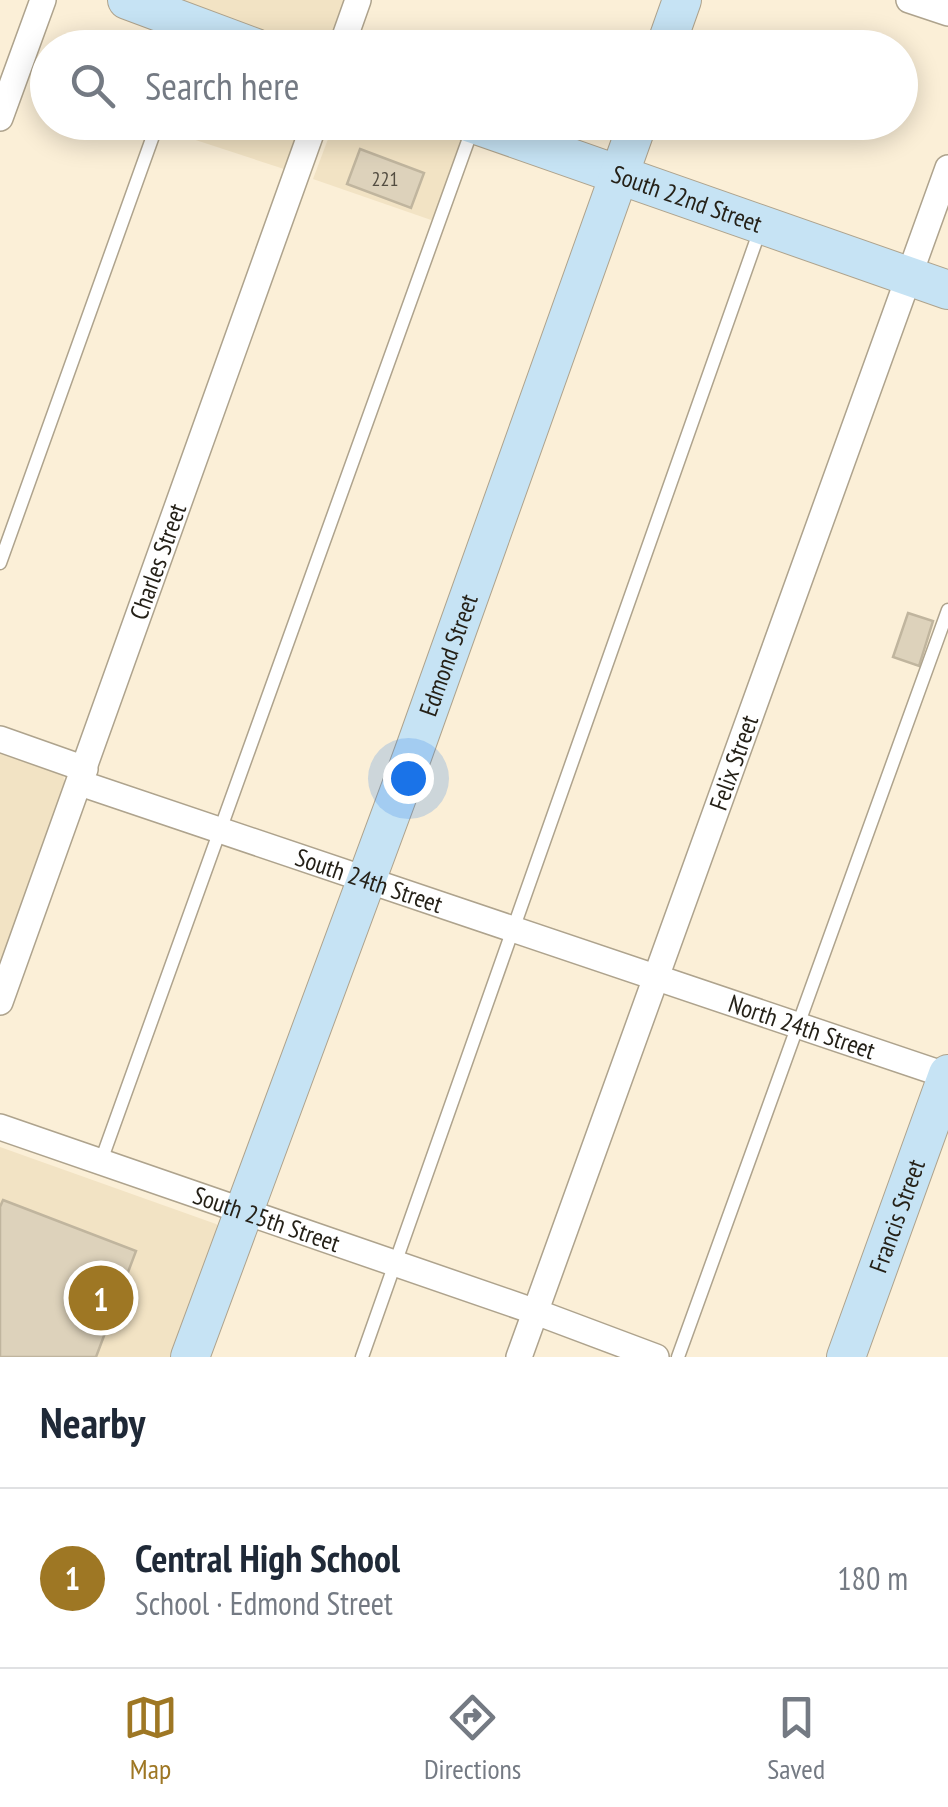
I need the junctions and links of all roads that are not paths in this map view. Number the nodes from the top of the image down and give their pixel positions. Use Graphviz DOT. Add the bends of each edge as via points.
graph roads {
  1 [pos="42,0"];
  2 [pos="127,0"];
  3 [pos="358,0"];
  4 [pos="682,0"];
  5 [pos="909,0"];
  6 [pos="948,14"];
  7 [pos="31,30"];
  8 [pos="189,30"];
  9 [pos="348,30"];
  10 [pos="671,30"];
  11 [pos="30,34"];
  12 [pos="0,118"];
  13 [pos="152,140"];
  14 [pos="309,140"];
  15 [pos="465,140"];
  16 [pos="517,140"];
  17 [pos="632,140"];
  18 [pos="948,168"];
  19 [pos="619,175"];
  20 [pos="761,224"];
  21 [pos="908,276"];
  22 [pos="948,290"];
  23 [pos="0,563"];
  24 [pos="948,610"];
  25 [pos="0,739"];
  26 [pos="82,776"];
  27 [pos="219,829"];
  28 [pos="366,878"];
  29 [pos="514,928"];
  30 [pos="659,977"];
  31 [pos="0,1002"];
  32 [pos="798,1025"];
  33 [pos="948,1076"];
  34 [pos="0,1127"];
  35 [pos="101,1162"];
  36 [pos="244,1211"];
  37 [pos="395,1263"];
  38 [pos="536,1312"];
  39 [pos="190,1357"];
  40 [pos="362,1357"];
  41 [pos="519,1357"];
  42 [pos="656,1357"];
  43 [pos="678,1357"];
  44 [pos="846,1357"];
  1 -- 7 [label="street"];
  2 -- 8 [label="street"];
  3 -- 9 [label="street"];
  4 -- 10 [label="street"];
  5 -- 6 [label="street"];
  11 -- 12 [label="street"];
  13 -- 23 [label="lane"];
  14 -- 26 [label="street, Charles Street"];
  15 -- 27 [label="lane"];
  16 -- 19 [label="street, South 22nd Street"];
  17 -- 19 [label="street, Edmond Street"];
  18 -- 21 [label="street, Felix Street"];
  19 -- 20 [label="street, South 22nd Street"];
  19 -- 28 [label="street, Edmond Street"];
  20 -- 21 [label="street, South 22nd Street"];
  20 -- 29 [label="lane"];
  21 -- 22 [label="street, South 22nd Street"];
  21 -- 30 [label="street, Felix Street"];
  24 -- 32 [label="lane"];
  25 -- 26 [label="street, South 24th Street"];
  26 -- 27 [label="street, South 24th Street"];
  26 -- 31 [label="street, Charles Street"];
  27 -- 28 [label="street, South 24th Street"];
  27 -- 35 [label="lane"];
  28 -- 29 [label="street, South 24th Street"];
  28 -- 36 [label="street, Edmond Street"];
  29 -- 30 [label="street, South 24th Street"];
  29 -- 37 [label="lane"];
  30 -- 32 [label="street, North 24th Street"];
  30 -- 38 [label="street, Felix Street"];
  32 -- 33 [label="street, North 24th Street"];
  32 -- 43 [label="lane"];
  33 -- 44 [label="street, Francis Street"];
  34 -- 35 [label="street, South 25th Street"];
  35 -- 36 [label="street, South 25th Street"];
  36 -- 37 [label="street, South 25th Street"];
  36 -- 39 [label="street, Edmond Street"];
  37 -- 38 [label="street, South 25th Street"];
  37 -- 40 [label="lane"];
  38 -- 41 [label="street, Felix Street"];
  38 -- 42 [label="street, South 25th Street"];
}
